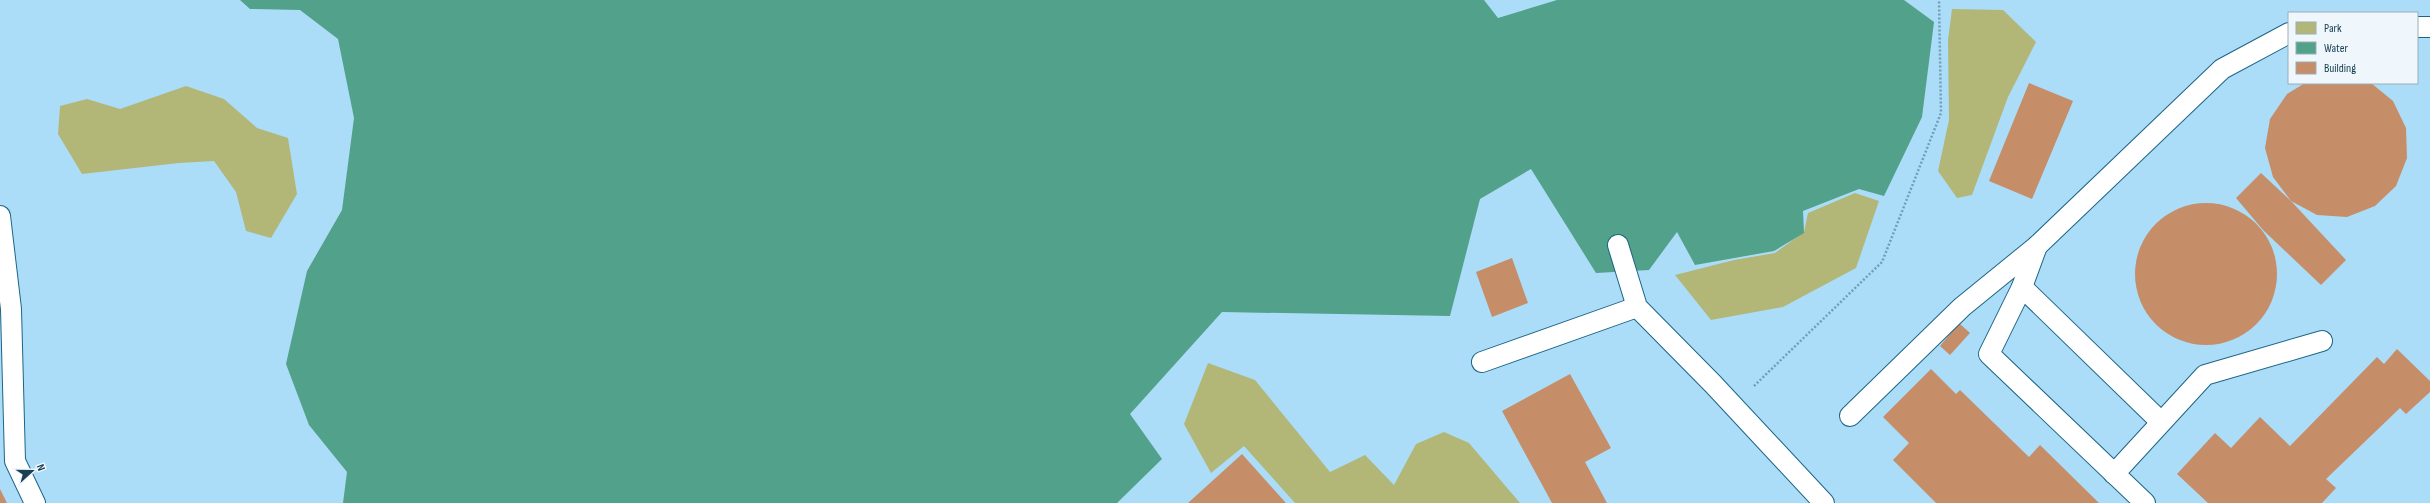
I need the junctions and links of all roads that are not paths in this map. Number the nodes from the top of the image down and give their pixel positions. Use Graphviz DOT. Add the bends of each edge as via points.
graph roads {
  1 [pos="2418,27"];
  2 [pos="2430,27"];
  3 [pos="2288,34"];
  4 [pos="0,216"];
  5 [pos="1618,245"];
  6 [pos="2037,246"];
  7 [pos="2022,287"];
  8 [pos="1637,307"];
  9 [pos="2322,341"];
  10 [pos="6,347"];
  11 [pos="1482,362"];
  12 [pos="1850,416"];
  13 [pos="2162,422"];
  14 [pos="2114,474"];
  15 [pos="35,503"];
  16 [pos="1824,503"];
  17 [pos="2145,503"];
  1 -- 2 [label="lane"];
  3 -- 6 [label="lane" via="2222,69"];
  4 -- 10 [label="lane" via="12,309"];
  5 -- 8 [label="lane"];
  6 -- 7 [label="lane"];
  6 -- 12 [label="lane" via="1962,307"];
  7 -- 13 [label="lane"];
  7 -- 14 [label="lane" via="1989,354"];
  8 -- 11 [label="lane"];
  8 -- 16 [label="lane"];
  9 -- 13 [label="lane" via="2205,375"];
  10 -- 15 [label="lane" via="15,461"];
  13 -- 14 [label="lane"];
  14 -- 17 [label="lane"];
}
